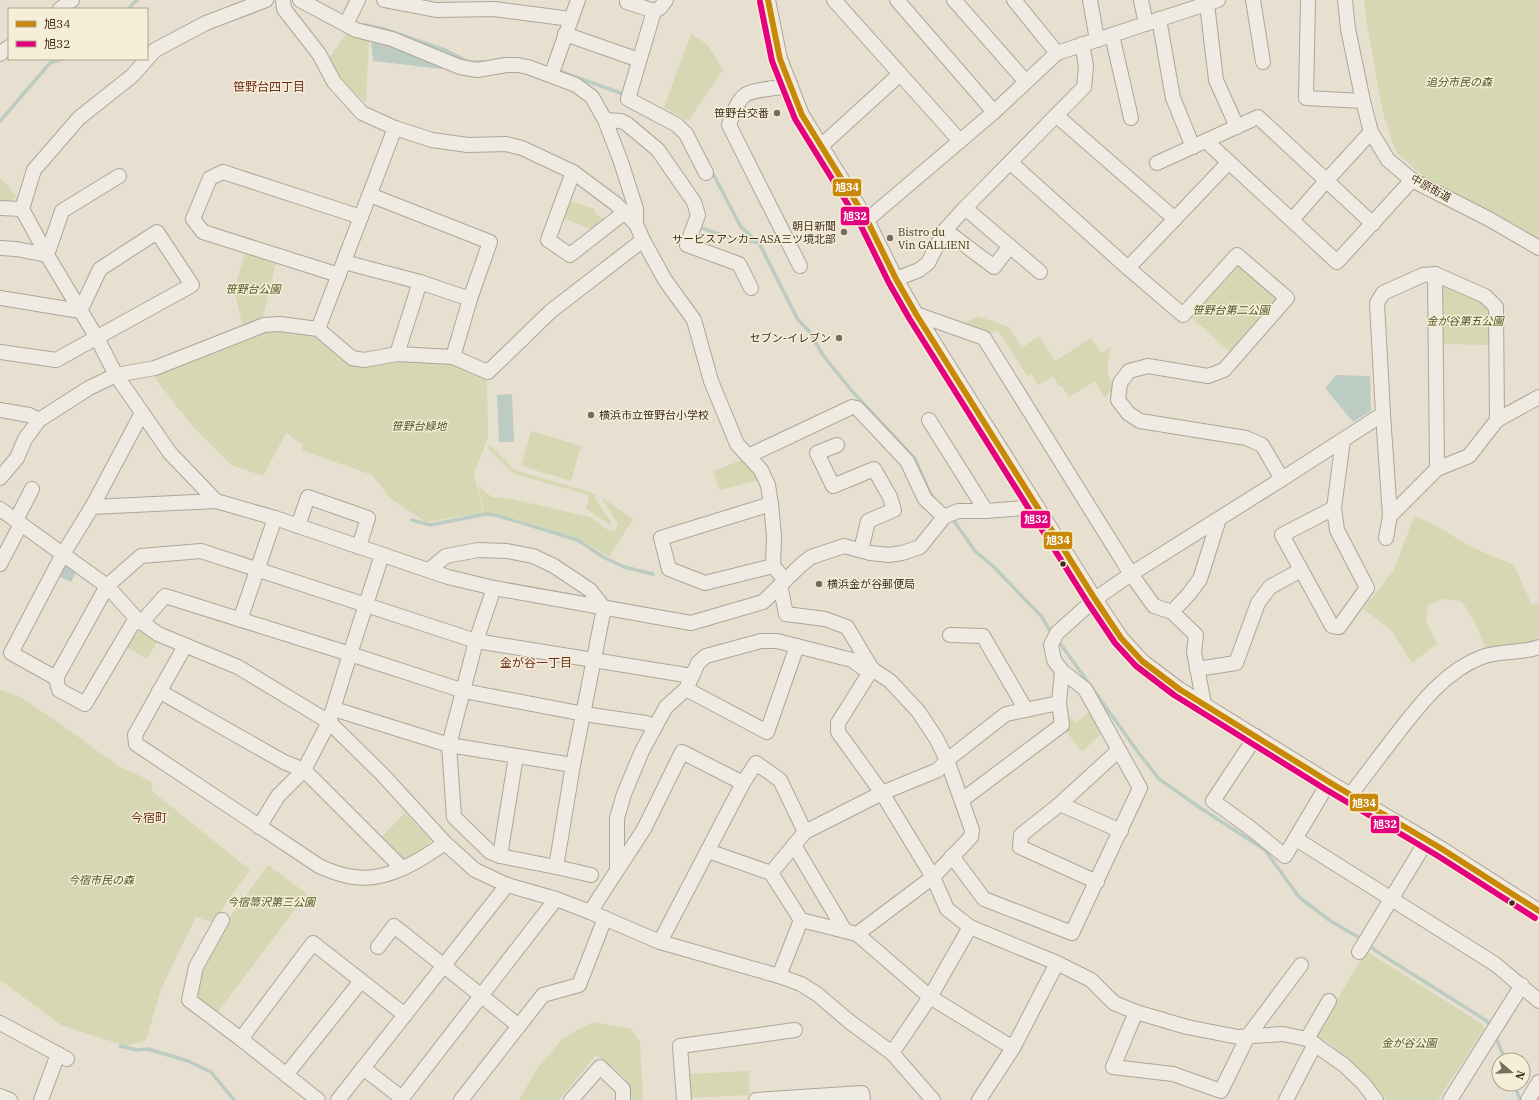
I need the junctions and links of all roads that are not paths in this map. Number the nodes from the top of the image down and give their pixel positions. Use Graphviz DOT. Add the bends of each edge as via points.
graph roads {
  1 [pos="72,0"];
  2 [pos="266,0"];
  3 [pos="283,0"];
  4 [pos="300,0"];
  5 [pos="358,0"];
  6 [pos="384,0"];
  7 [pos="578,0"];
  8 [pos="628,0"];
  9 [pos="666,0"];
  10 [pos="768,0"];
  11 [pos="834,0"];
  12 [pos="896,0"];
  13 [pos="954,0"];
  14 [pos="1014,0"];
  15 [pos="1090,0"];
  16 [pos="1141,0"];
  17 [pos="1253,0"];
  18 [pos="1308,0"];
  19 [pos="1345,0"];
  20 [pos="1212,2"];
  21 [pos="61,8"];
  22 [pos="654,11"];
  23 [pos="571,19"];
  24 [pos="1152,21"];
  25 [pos="346,24"];
  26 [pos="566,34"];
  27 [pos="1112,35"];
  28 [pos="1097,40"];
  29 [pos="1082,44"];
  30 [pos="8,48"];
  31 [pos="1057,52"];
  32 [pos="0,54"];
  33 [pos="148,58"];
  34 [pos="146,60"];
  35 [pos="639,60"];
  36 [pos="1263,62"];
  37 [pos="550,74"];
  38 [pos="900,74"];
  39 [pos="1026,82"];
  40 [pos="791,86"];
  41 [pos="1363,101"];
  42 [pos="994,112"];
  43 [pos="1056,116"];
  44 [pos="1131,118"];
  45 [pos="605,120"];
  46 [pos="1237,127"];
  47 [pos="395,128"];
  48 [pos="1371,132"];
  49 [pos="960,141"];
  50 [pos="1200,144"];
  51 [pos="821,146"];
  52 [pos="1011,163"];
  53 [pos="1157,163"];
  54 [pos="1228,163"];
  55 [pos="573,172"];
  56 [pos="706,174"];
  57 [pos="119,176"];
  58 [pos="1412,180"];
  59 [pos="1326,181"];
  60 [pos="370,195"];
  61 [pos="0,208"];
  62 [pos="965,208"];
  63 [pos="22,209"];
  64 [pos="625,212"];
  65 [pos="361,217"];
  66 [pos="1175,219"];
  67 [pos="867,220"];
  68 [pos="1292,220"];
  69 [pos="636,224"];
  70 [pos="1373,224"];
  71 [pos="945,230"];
  72 [pos="643,240"];
  73 [pos="1010,246"];
  74 [pos="0,248"];
  75 [pos="1539,248"];
  76 [pos="47,255"];
  77 [pos="344,262"];
  78 [pos="800,266"];
  79 [pos="1128,268"];
  80 [pos="1040,272"];
  81 [pos="1435,274"];
  82 [pos="339,275"];
  83 [pos="896,279"];
  84 [pos="420,282"];
  85 [pos="751,288"];
  86 [pos="0,298"];
  87 [pos="470,299"];
  88 [pos="80,311"];
  89 [pos="916,314"];
  90 [pos="318,329"];
  91 [pos="97,338"];
  92 [pos="0,352"];
  93 [pos="398,354"];
  94 [pos="453,358"];
  95 [pos="116,375"];
  96 [pos="1539,397"];
  97 [pos="0,410"];
  98 [pos="142,413"];
  99 [pos="1382,414"];
  100 [pos="39,420"];
  101 [pos="929,420"];
  102 [pos="1497,420"];
  103 [pos="1343,440"];
  104 [pos="837,445"];
  105 [pos="748,456"];
  106 [pos="1437,469"];
  107 [pos="0,478"];
  108 [pos="1282,479"];
  109 [pos="32,490"];
  110 [pos="216,501"];
  111 [pos="771,504"];
  112 [pos="92,507"];
  113 [pos="1036,507"];
  114 [pos="1334,508"];
  115 [pos="0,509"];
  116 [pos="986,511"];
  117 [pos="1390,516"];
  118 [pos="275,518"];
  119 [pos="944,518"];
  120 [pos="1219,519"];
  121 [pos="18,522"];
  122 [pos="298,526"];
  123 [pos="1386,538"];
  124 [pos="359,547"];
  125 [pos="861,550"];
  126 [pos="63,554"];
  127 [pos="382,555"];
  128 [pos="0,564"];
  129 [pos="773,566"];
  130 [pos="258,570"];
  131 [pos="429,570"];
  132 [pos="1301,570"];
  133 [pos="1131,574"];
  134 [pos="782,582"];
  135 [pos="107,586"];
  136 [pos="494,588"];
  137 [pos="1095,599"];
  138 [pos="366,604"];
  139 [pos="604,608"];
  140 [pos="1172,612"];
  141 [pos="139,620"];
  142 [pos="240,620"];
  143 [pos="950,635"];
  144 [pos="476,641"];
  145 [pos="185,646"];
  146 [pos="797,646"];
  147 [pos="1539,647"];
  148 [pos="350,654"];
  149 [pos="594,661"];
  150 [pos="872,669"];
  151 [pos="1197,669"];
  152 [pos="1062,671"];
  153 [pos="692,676"];
  154 [pos="56,678"];
  155 [pos="686,689"];
  156 [pos="159,691"];
  157 [pos="464,691"];
  158 [pos="1059,703"];
  159 [pos="1204,704"];
  160 [pos="1026,710"];
  161 [pos="584,714"];
  162 [pos="332,715"];
  163 [pos="655,727"];
  164 [pos="1256,736"];
  165 [pos="449,745"];
  166 [pos="1119,750"];
  167 [pos="516,756"];
  168 [pos="947,760"];
  169 [pos="573,765"];
  170 [pos="304,770"];
  171 [pos="1329,782"];
  172 [pos="744,783"];
  173 [pos="882,793"];
  174 [pos="1351,794"];
  175 [pos="962,800"];
  176 [pos="1060,804"];
  177 [pos="259,827"];
  178 [pos="1121,831"];
  179 [pos="805,832"];
  180 [pos="1296,839"];
  181 [pos="1427,840"];
  182 [pos="445,843"];
  183 [pos="794,845"];
  184 [pos="708,851"];
  185 [pos="500,856"];
  186 [pos="952,856"];
  187 [pos="556,867"];
  188 [pos="402,868"];
  189 [pos="771,873"];
  190 [pos="591,875"];
  191 [pos="611,875"];
  192 [pos="933,877"];
  193 [pos="1097,882"];
  194 [pos="507,885"];
  195 [pos="556,899"];
  196 [pos="1391,899"];
  197 [pos="1539,911"];
  198 [pos="590,912"];
  199 [pos="605,918"];
  200 [pos="222,920"];
  201 [pos="801,920"];
  202 [pos="970,927"];
  203 [pos="851,933"];
  204 [pos="660,942"];
  205 [pos="378,947"];
  206 [pos="1359,952"];
  207 [pos="1057,963"];
  208 [pos="1301,965"];
  209 [pos="444,966"];
  210 [pos="779,976"];
  211 [pos="361,981"];
  212 [pos="1522,985"];
  213 [pos="480,995"];
  214 [pos="930,997"];
  215 [pos="1329,1001"];
  216 [pos="1539,1001"];
  217 [pos="1136,1012"];
  218 [pos="405,1015"];
  219 [pos="0,1023"];
  220 [pos="519,1026"];
  221 [pos="795,1030"];
  222 [pos="1248,1036"];
  223 [pos="241,1039"];
  224 [pos="1311,1042"];
  225 [pos="1013,1048"];
  226 [pos="892,1053"];
  227 [pos="363,1068"];
  228 [pos="286,1075"];
  229 [pos="1539,1082"];
  230 [pos="44,1094"];
  231 [pos="0,1096"];
  232 [pos="986,1098"];
  233 [pos="10,1100"];
  234 [pos="318,1100"];
  235 [pos="338,1100"];
  236 [pos="461,1100"];
  237 [pos="571,1100"];
  238 [pos="623,1100"];
  239 [pos="684,1100"];
  240 [pos="756,1100"];
  241 [pos="863,1100"];
  242 [pos="932,1100"];
  243 [pos="1286,1100"];
  244 [pos="1376,1100"];
  245 [pos="1450,1100"];
  246 [pos="1528,1100"];
  1 -- 21 [label="street"];
  2 -- 33 [label="street" via="206,23 155,50"];
  3 -- 47 [label="street" via="284,9 319,54 334,82 362,114"];
  4 -- 25 [label="street"];
  5 -- 25 [label="street"];
  6 -- 23 [label="street" via="436,10 494,9"];
  7 -- 23 [label="street"];
  8 -- 22 [label="street" via="627,2"];
  9 -- 22 [label="street"];
  10 -- 40 [label="street" via="780,59"];
  11 -- 38 [label="street"];
  12 -- 42 [label="street"];
  13 -- 39 [label="street"];
  14 -- 31 [label="street"];
  15 -- 28 [label="street"];
  16 -- 24 [label="street"];
  17 -- 36 [label="street"];
  18 -- 41 [label="street" via="1306,98"];
  19 -- 41 [label="street, 中原街道" via="1348,29"];
  20 -- 24 [label="street"];
  20 -- 46 [label="street" via="1216,80"];
  22 -- 35 [label="street"];
  23 -- 26 [label="street"];
  24 -- 27 [label="street"];
  24 -- 50 [label="street" via="1172,98"];
  25 -- 37 [label="street" via="356,30 392,39 468,69 518,65"];
  26 -- 35 [label="street"];
  26 -- 37 [label="street"];
  27 -- 28 [label="street"];
  27 -- 44 [label="street"];
  28 -- 29 [label="street"];
  29 -- 31 [label="street"];
  29 -- 43 [label="street" via="1086,66 1084,87"];
  30 -- 32 [label="street"];
  31 -- 39 [label="street"];
  34 -- 63 [label="street" via="34,170"];
  35 -- 56 [label="street" via="628,99 677,125 686,134"];
  37 -- 45 [label="street" via="589,93"];
  38 -- 49 [label="street"];
  38 -- 51 [label="street"];
  39 -- 42 [label="street"];
  40 -- 51 [label="street" via="802,115"];
  40 -- 78 [label="street" via="744,95 732,113 729,125"];
  41 -- 48 [label="street, 中原街道"];
  42 -- 49 [label="street"];
  43 -- 52 [label="street"];
  43 -- 66 [label="street"];
  45 -- 69 [label="street" via="636,210"];
  45 -- 85 [label="street" via="627,124 658,150 694,202 698,215 687,245 739,264"];
  46 -- 50 [label="street"];
  46 -- 59 [label="street" via="1258,117"];
  47 -- 55 [label="street" via="448,143 506,144"];
  47 -- 60 [label="street"];
  48 -- 58 [label="street, 中原街道" via="1388,160"];
  48 -- 59 [label="street"];
  49 -- 67 [label="street"];
  50 -- 53 [label="street"];
  50 -- 54 [label="street"];
  51 -- 67 [label="street"];
  52 -- 62 [label="street"];
  52 -- 79 [label="street"];
  54 -- 66 [label="street"];
  54 -- 68 [label="street"];
  55 -- 64 [label="street"];
  55 -- 64 [label="street" via="548,240 570,255"];
  57 -- 76 [label="street" via="62,211"];
  58 -- 70 [label="street"];
  58 -- 75 [label="street, 中原街道"];
  59 -- 68 [label="street"];
  59 -- 70 [label="street"];
  60 -- 65 [label="street"];
  60 -- 87 [label="street" via="490,242"];
  61 -- 63 [label="street"];
  62 -- 71 [label="street"];
  62 -- 73 [label="street"];
  63 -- 76 [label="street"];
  64 -- 69 [label="street"];
  65 -- 77 [label="street"];
  65 -- 82 [label="street" via="223,172 210,178 193,219 203,232"];
  66 -- 79 [label="street"];
  67 -- 83 [label="street"];
  68 -- 70 [label="street" via="1337,262"];
  69 -- 72 [label="street"];
  71 -- 73 [label="street" via="994,267"];
  71 -- 83 [label="street" via="928,263 920,270"];
  72 -- 94 [label="street" via="550,311 488,372"];
  72 -- 105 [label="street" via="665,280 694,320 711,381 737,444"];
  73 -- 80 [label="street"];
  74 -- 76 [label="street"];
  76 -- 88 [label="street"];
  77 -- 82 [label="street"];
  77 -- 84 [label="street"];
  79 -- 108 [label="street" via="1183,315 1238,255 1287,298 1224,370 1208,376 1148,366 1129,371 1120,383 1118,400 1128,413 1140,421 1246,438 1262,445"];
  81 -- 99 [label="street" via="1423,275 1383,293 1377,303"];
  81 -- 102 [label="street" via="1485,296 1496,307"];
  81 -- 106 [label="street"];
  82 -- 90 [label="street"];
  83 -- 89 [label="street"];
  84 -- 87 [label="street"];
  84 -- 93 [label="street"];
  86 -- 88 [label="street"];
  87 -- 94 [label="street"];
  88 -- 91 [label="street"];
  88 -- 91 [label="street" via="100,269 157,232 192,285"];
  89 -- 113 [label="street"];
  89 -- 133 [label="street" via="984,338"];
  90 -- 93 [label="street" via="352,358 364,360"];
  90 -- 95 [label="street" via="280,324 264,325 155,368"];
  91 -- 92 [label="street" via="56,360"];
  91 -- 95 [label="street"];
  93 -- 94 [label="street"];
  95 -- 98 [label="street"];
  95 -- 100 [label="street" via="89,388"];
  96 -- 102 [label="street"];
  97 -- 100 [label="street" via="28,415"];
  98 -- 110 [label="street" via="170,452"];
  98 -- 112 [label="street"];
  99 -- 103 [label="street"];
  99 -- 117 [label="street"];
  100 -- 107 [label="street" via="25,439 17,458"];
  101 -- 116 [label="street"];
  102 -- 106 [label="street" via="1469,456"];
  103 -- 108 [label="street"];
  103 -- 114 [label="street"];
  104 -- 125 [label="street" via="817,452 833,486 874,469 890,497 894,510 868,521"];
  105 -- 111 [label="street" via="761,470 768,485"];
  105 -- 119 [label="street" via="852,407 857,408 907,461 926,499"];
  106 -- 117 [label="street"];
  108 -- 120 [label="street"];
  109 -- 121 [label="street"];
  110 -- 112 [label="street"];
  110 -- 118 [label="street"];
  111 -- 129 [label="street"];
  111 -- 129 [label="street" via="661,538 669,569 705,583"];
  112 -- 126 [label="street"];
  113 -- 116 [label="street"];
  113 -- 137 [label="street"];
  114 -- 132 [label="street" via="1282,535"];
  114 -- 132 [label="street" via="1337,530 1367,588 1339,627 1332,626"];
  115 -- 121 [label="street"];
  116 -- 119 [label="street" via="958,511"];
  117 -- 123 [label="street"];
  118 -- 122 [label="street"];
  118 -- 130 [label="street"];
  119 -- 125 [label="street" via="920,547 889,555"];
  120 -- 133 [label="street"];
  120 -- 140 [label="street" via="1200,579"];
  121 -- 126 [label="street"];
  121 -- 128 [label="street"];
  122 -- 124 [label="street"];
  122 -- 124 [label="street" via="308,497 353,512 368,518"];
  124 -- 127 [label="street"];
  125 -- 134 [label="street" via="844,546 811,558"];
  126 -- 135 [label="street"];
  126 -- 154 [label="street" via="11,653"];
  127 -- 131 [label="street"];
  127 -- 138 [label="street"];
  129 -- 134 [label="street"];
  130 -- 135 [label="street" via="201,551 141,556"];
  130 -- 138 [label="street"];
  130 -- 142 [label="street"];
  131 -- 136 [label="street"];
  131 -- 139 [label="street" via="446,556 478,550 506,551 533,556 554,566 590,590"];
  132 -- 151 [label="street" via="1270,586 1258,603 1236,663"];
  133 -- 137 [label="street"];
  133 -- 140 [label="street" via="1154,606"];
  134 -- 139 [label="street" via="763,602 691,624"];
  134 -- 150 [label="street" via="786,614 825,619 847,627"];
  135 -- 141 [label="street"];
  135 -- 154 [label="street"];
  136 -- 139 [label="street"];
  136 -- 144 [label="street"];
  137 -- 152 [label="street" via="1057,632 1051,645 1054,660"];
  137 -- 159 [label="street" via="1121,638 1142,661"];
  138 -- 144 [label="street"];
  138 -- 148 [label="street"];
  139 -- 149 [label="street"];
  140 -- 151 [label="street" via="1196,635 1194,652"];
  141 -- 142 [label="street" via="165,596"];
  141 -- 145 [label="street" via="158,634"];
  141 -- 154 [label="street" via="85,704 59,690"];
  142 -- 148 [label="street"];
  143 -- 160 [label="street" via="983,636"];
  144 -- 149 [label="street"];
  144 -- 157 [label="street"];
  145 -- 156 [label="street"];
  145 -- 162 [label="street" via="238,667"];
  146 -- 150 [label="street" via="852,660 863,668"];
  146 -- 153 [label="street" via="777,641 761,641 706,656 698,663"];
  146 -- 155 [label="street" via="767,732"];
  147 -- 174 [label="street" via="1482,657 1452,673 1417,708"];
  148 -- 157 [label="street"];
  148 -- 162 [label="street"];
  149 -- 153 [label="street"];
  149 -- 161 [label="street"];
  150 -- 168 [label="street" via="890,681 918,711"];
  150 -- 173 [label="street" via="838,724 838,732"];
  151 -- 159 [label="street"];
  152 -- 158 [label="street"];
  152 -- 166 [label="street" via="1085,689"];
  153 -- 155 [label="street"];
  155 -- 163 [label="street" via="666,708"];
  156 -- 170 [label="street" via="284,762"];
  156 -- 177 [label="street" via="135,735 136,744"];
  157 -- 161 [label="street"];
  157 -- 165 [label="street"];
  158 -- 160 [label="street"];
  158 -- 175 [label="street" via="1062,726"];
  159 -- 164 [label="street"];
  160 -- 168 [label="street" via="1006,714"];
  161 -- 163 [label="street" via="646,723"];
  161 -- 169 [label="street"];
  162 -- 165 [label="street"];
  162 -- 170 [label="street"];
  162 -- 182 [label="street"];
  163 -- 191 [label="street" via="642,750 624,794 617,818"];
  164 -- 171 [label="street"];
  164 -- 180 [label="street" via="1213,801 1285,856"];
  165 -- 167 [label="street"];
  165 -- 185 [label="street" via="454,817 490,852"];
  166 -- 176 [label="street"];
  166 -- 178 [label="street" via="1140,788"];
  167 -- 169 [label="street"];
  167 -- 185 [label="street"];
  168 -- 173 [label="street" via="938,770"];
  168 -- 175 [label="street"];
  169 -- 187 [label="street"];
  170 -- 177 [label="street" via="278,796"];
  170 -- 188 [label="street"];
  171 -- 174 [label="street"];
  171 -- 180 [label="street"];
  172 -- 179 [label="street" via="756,763 780,780"];
  172 -- 184 [label="street"];
  172 -- 191 [label="street" via="682,752 644,828"];
  173 -- 179 [label="street"];
  173 -- 192 [label="street"];
  174 -- 181 [label="street"];
  175 -- 186 [label="street" via="972,830 971,837"];
  176 -- 178 [label="street"];
  176 -- 193 [label="street" via="1021,835 1020,847"];
  177 -- 188 [label="street" via="319,866 339,874 356,878 383,875"];
  178 -- 193 [label="street"];
  179 -- 183 [label="street"];
  180 -- 196 [label="street"];
  181 -- 196 [label="street"];
  181 -- 197 [label="street"];
  182 -- 188 [label="street" via="419,861"];
  182 -- 194 [label="street" via="475,870"];
  183 -- 189 [label="street"];
  183 -- 203 [label="street"];
  184 -- 189 [label="street"];
  184 -- 204 [label="street"];
  185 -- 187 [label="street"];
  186 -- 192 [label="street"];
  186 -- 193 [label="street" via="984,899 1072,933"];
  187 -- 190 [label="street"];
  189 -- 201 [label="street"];
  191 -- 198 [label="street"];
  192 -- 202 [label="street" via="947,909"];
  192 -- 203 [label="street"];
  194 -- 195 [label="street"];
  194 -- 209 [label="street"];
  195 -- 198 [label="street"];
  195 -- 213 [label="street"];
  196 -- 206 [label="street"];
  196 -- 212 [label="street" via="1489,960"];
  198 -- 199 [label="street"];
  199 -- 204 [label="street"];
  199 -- 220 [label="street" via="579,985 543,995"];
  200 -- 223 [label="street" via="196,967 189,1000"];
  201 -- 203 [label="street"];
  201 -- 210 [label="street"];
  202 -- 207 [label="street"];
  202 -- 214 [label="street"];
  203 -- 214 [label="street"];
  204 -- 210 [label="street"];
  205 -- 209 [label="street" via="394,926"];
  207 -- 217 [label="street" via="1091,980 1114,1002"];
  207 -- 225 [label="street"];
  208 -- 222 [label="street"];
  209 -- 213 [label="street"];
  209 -- 218 [label="street"];
  210 -- 226 [label="street" via="801,984 817,994"];
  211 -- 218 [label="street"];
  211 -- 223 [label="street" via="313,943"];
  211 -- 228 [label="street"];
  212 -- 216 [label="street"];
  212 -- 245 [label="street"];
  213 -- 220 [label="street"];
  213 -- 227 [label="street" via="402,1098"];
  214 -- 225 [label="street"];
  214 -- 226 [label="street"];
  215 -- 224 [label="street"];
  217 -- 222 [label="street" via="1187,1027 1238,1037"];
  217 -- 222 [label="street" via="1112,1067 1173,1074 1221,1091"];
  218 -- 227 [label="street"];
  219 -- 230 [label="street" via="60,1060"];
  220 -- 236 [label="street"];
  221 -- 239 [label="street" via="680,1046"];
  222 -- 224 [label="street" via="1283,1034"];
  223 -- 228 [label="street"];
  224 -- 243 [label="street"];
  224 -- 244 [label="street" via="1344,1065"];
  225 -- 232 [label="street"];
  226 -- 242 [label="street"];
  227 -- 235 [label="street"];
  228 -- 234 [label="street"];
  229 -- 246 [label="street"];
  231 -- 233 [label="street"];
  237 -- 238 [label="street" via="600,1066 623,1089"];
  240 -- 241 [label="street" via="862,1093"];
}
